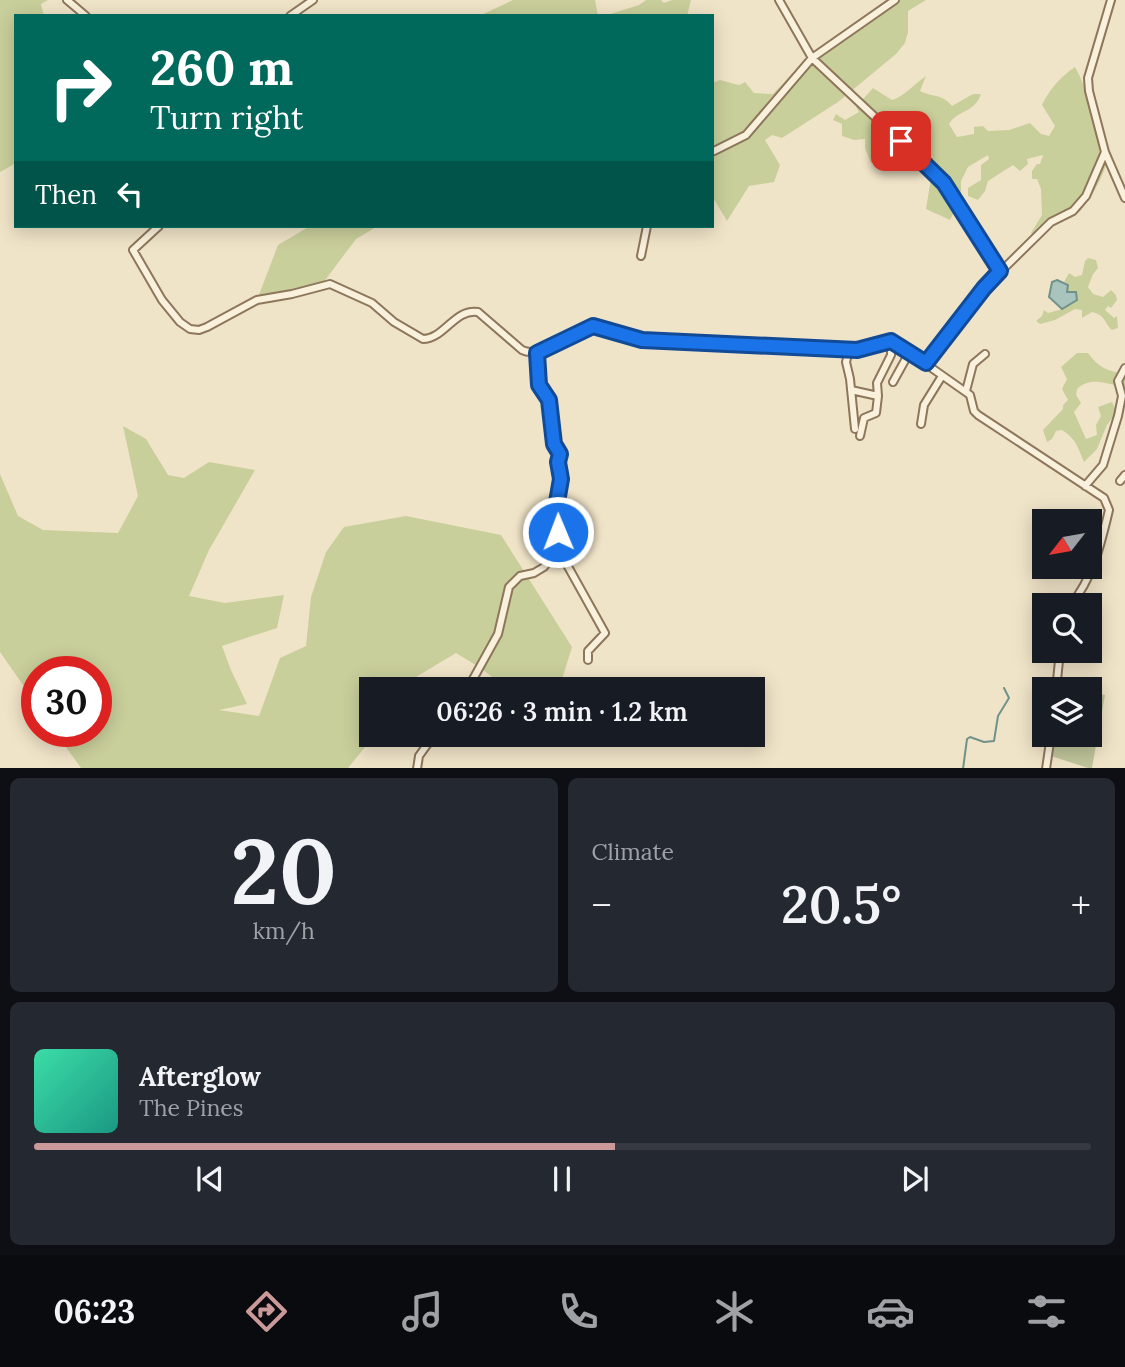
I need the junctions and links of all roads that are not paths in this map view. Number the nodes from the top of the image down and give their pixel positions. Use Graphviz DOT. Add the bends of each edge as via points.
graph roads {
  1 [pos="67,0"];
  2 [pos="313,0"];
  3 [pos="779,0"];
  4 [pos="895,0"];
  5 [pos="1111,0"];
  6 [pos="84,14"];
  7 [pos="293,14"];
  8 [pos="812,58"];
  9 [pos="714,151"];
  10 [pos="1105,152"];
  11 [pos="1125,198"];
  12 [pos="157,228"];
  13 [pos="647,228"];
  14 [pos="642,256"];
  15 [pos="1000,271"];
  16 [pos="891,341"];
  17 [pos="857,350"];
  18 [pos="537,353"];
  19 [pos="909,353"];
  20 [pos="985,354"];
  21 [pos="926,363"];
  22 [pos="1125,368"];
  23 [pos="942,376"];
  24 [pos="893,382"];
  25 [pos="851,390"];
  26 [pos="965,391"];
  27 [pos="878,396"];
  28 [pos="920,424"];
  29 [pos="855,429"];
  30 [pos="860,436"];
  31 [pos="1088,488"];
  32 [pos="561,546"];
  33 [pos="1079,593"];
  34 [pos="588,660"];
  35 [pos="474,677"];
  36 [pos="425,747"];
  37 [pos="1049,747"];
  38 [pos="417,768"];
  39 [pos="1046,768"];
  1 -- 6 [label="street"];
  2 -- 7 [label="street"];
  3 -- 8 [label="street"];
  4 -- 8 [label="street"];
  5 -- 10 [label="street" via="1088,78"];
  8 -- 9 [label="street" via="746,135"];
  8 -- 15 [label="street" via="941,179"];
  10 -- 11 [label="street"];
  10 -- 15 [label="street" via="1079,205 1051,222"];
  12 -- 18 [label="street" via="134,250 162,300 190,329 207,327 257,300 330,284 372,303 420,338 431,338 454,319 475,311 522,350"];
  13 -- 14 [label="street"];
  15 -- 21 [label="street"];
  16 -- 17 [label="street"];
  16 -- 19 [label="street"];
  16 -- 27 [label="street" via="891,355 877,383"];
  17 -- 18 [label="street" via="642,340 593,326"];
  17 -- 25 [label="street" via="849,351 846,362"];
  18 -- 32 [label="street" via="539,385 549,400 554,444 560,454 557,502"];
  19 -- 21 [label="street"];
  19 -- 24 [label="street"];
  20 -- 26 [label="street" via="973,364"];
  21 -- 23 [label="street"];
  22 -- 31 [label="street" via="1118,381 1122,398 1103,465"];
  23 -- 26 [label="street"];
  23 -- 28 [label="street" via="924,405"];
  25 -- 27 [label="street"];
  25 -- 29 [label="street"];
  26 -- 31 [label="street" via="978,415"];
  27 -- 30 [label="street" via="876,413 864,418"];
  31 -- 33 [label="street" via="1104,498 1110,510 1094,565"];
  32 -- 34 [label="street" via="605,633 589,651"];
  32 -- 35 [label="street" via="544,567 509,587 498,634"];
  36 -- 38 [label="street"];
  37 -- 39 [label="street"];
}
